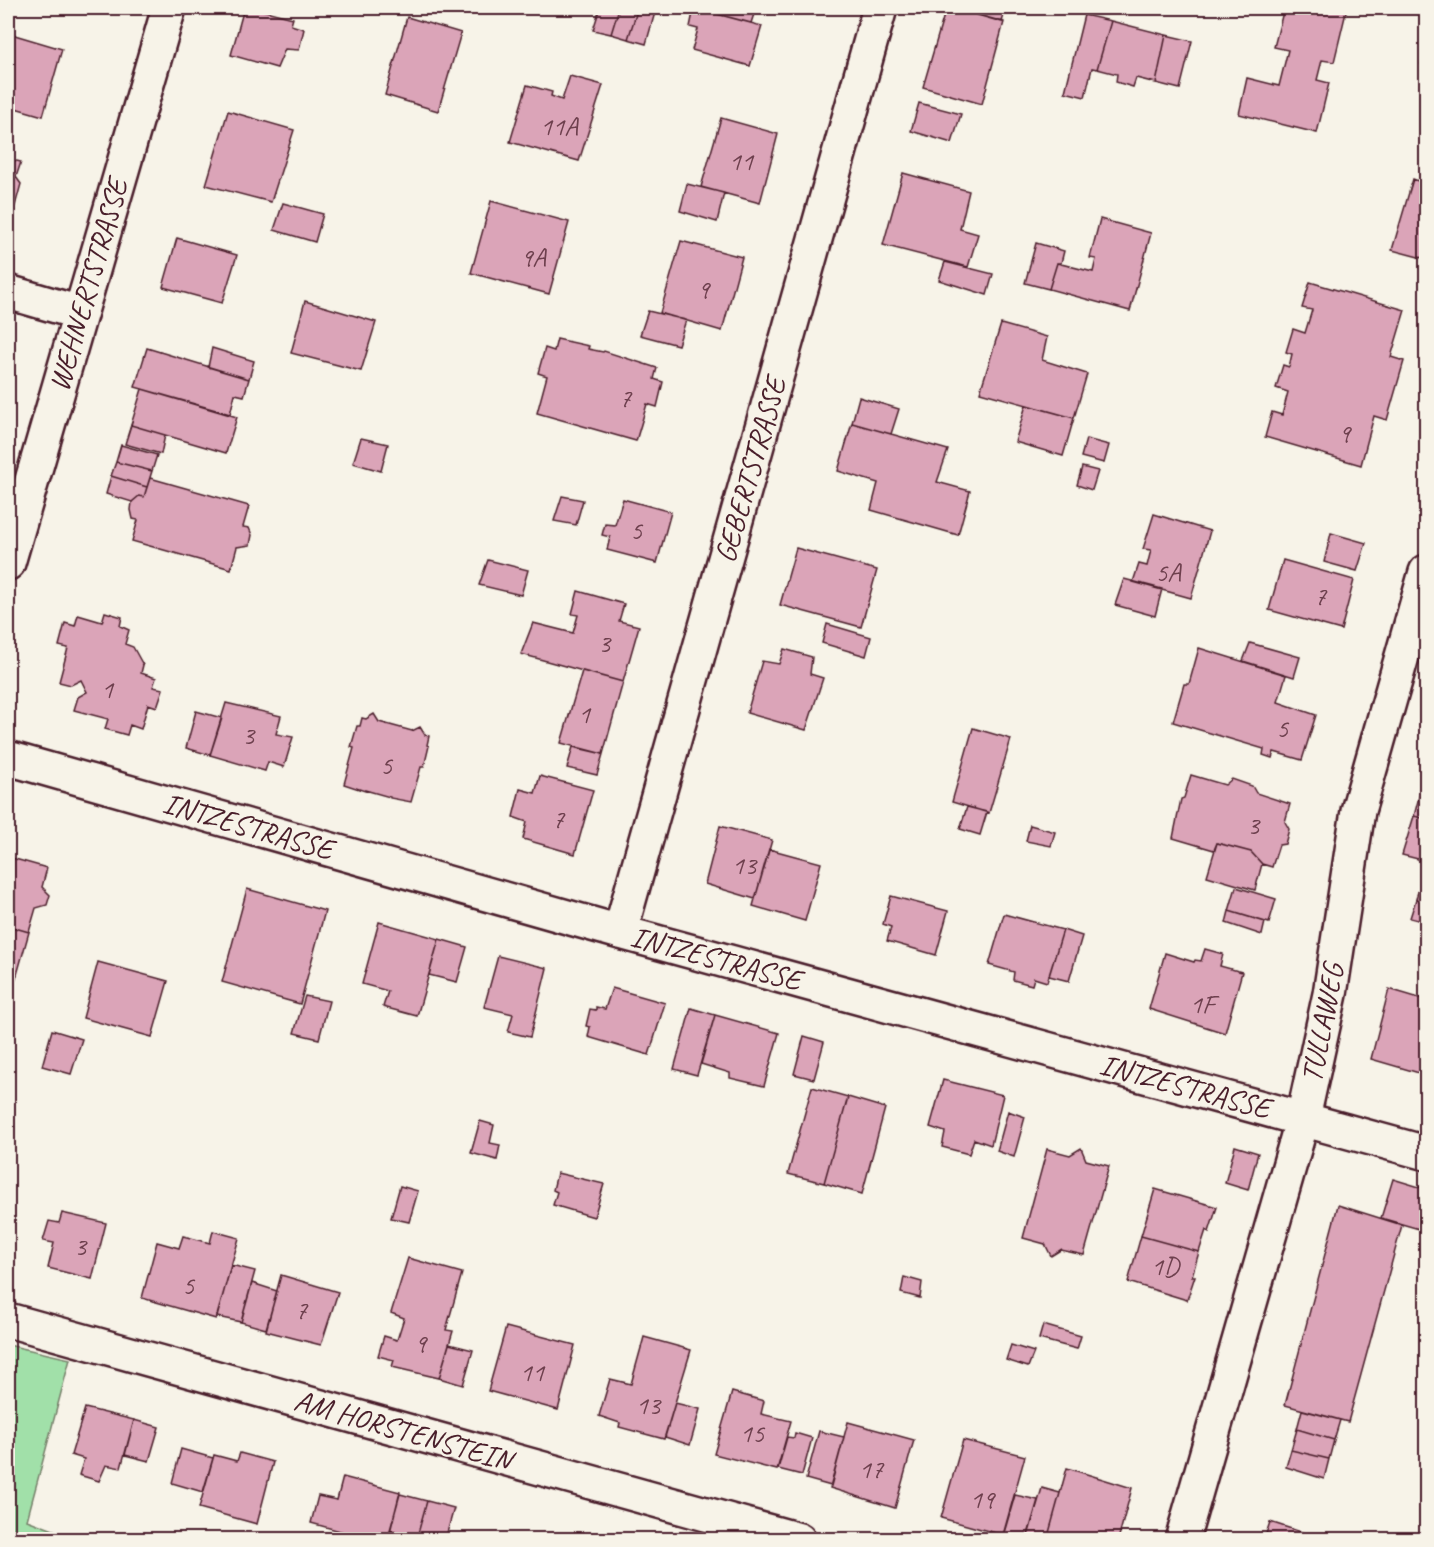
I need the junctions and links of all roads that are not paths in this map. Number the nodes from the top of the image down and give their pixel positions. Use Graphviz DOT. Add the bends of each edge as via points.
graph roads {
  1 [pos="169,8"];
  2 [pos="880,8"];
  3 [pos="8,292"];
  4 [pos="80,313"];
  5 [pos="8,564"];
  6 [pos="1426,572"];
  7 [pos="8,758"];
  8 [pos="620,932"];
  9 [pos="1303,1118"];
  10 [pos="1426,1152"];
  11 [pos="8,1320"];
  12 [pos="800,1539"];
  13 [pos="1182,1539"];
  1 -- 4 [label="street, WEHNERTSTRASSE"];
  2 -- 8 [label="street, GEBERTSTRASSE"];
  3 -- 4 [label="street"];
  4 -- 5 [label="street, WEHNERTSTRASSE"];
  6 -- 9 [label="street, TULLAWEG" via="1358,811 1330,994"];
  7 -- 8 [label="street, INTZESTRASSE"];
  8 -- 9 [label="street, INTZESTRASSE"];
  9 -- 10 [label="street, INTZESTRASSE"];
  9 -- 13 [label="street, TULLAWEG"];
  11 -- 12 [label="street, AM HORSTENSTEIN"];
}
